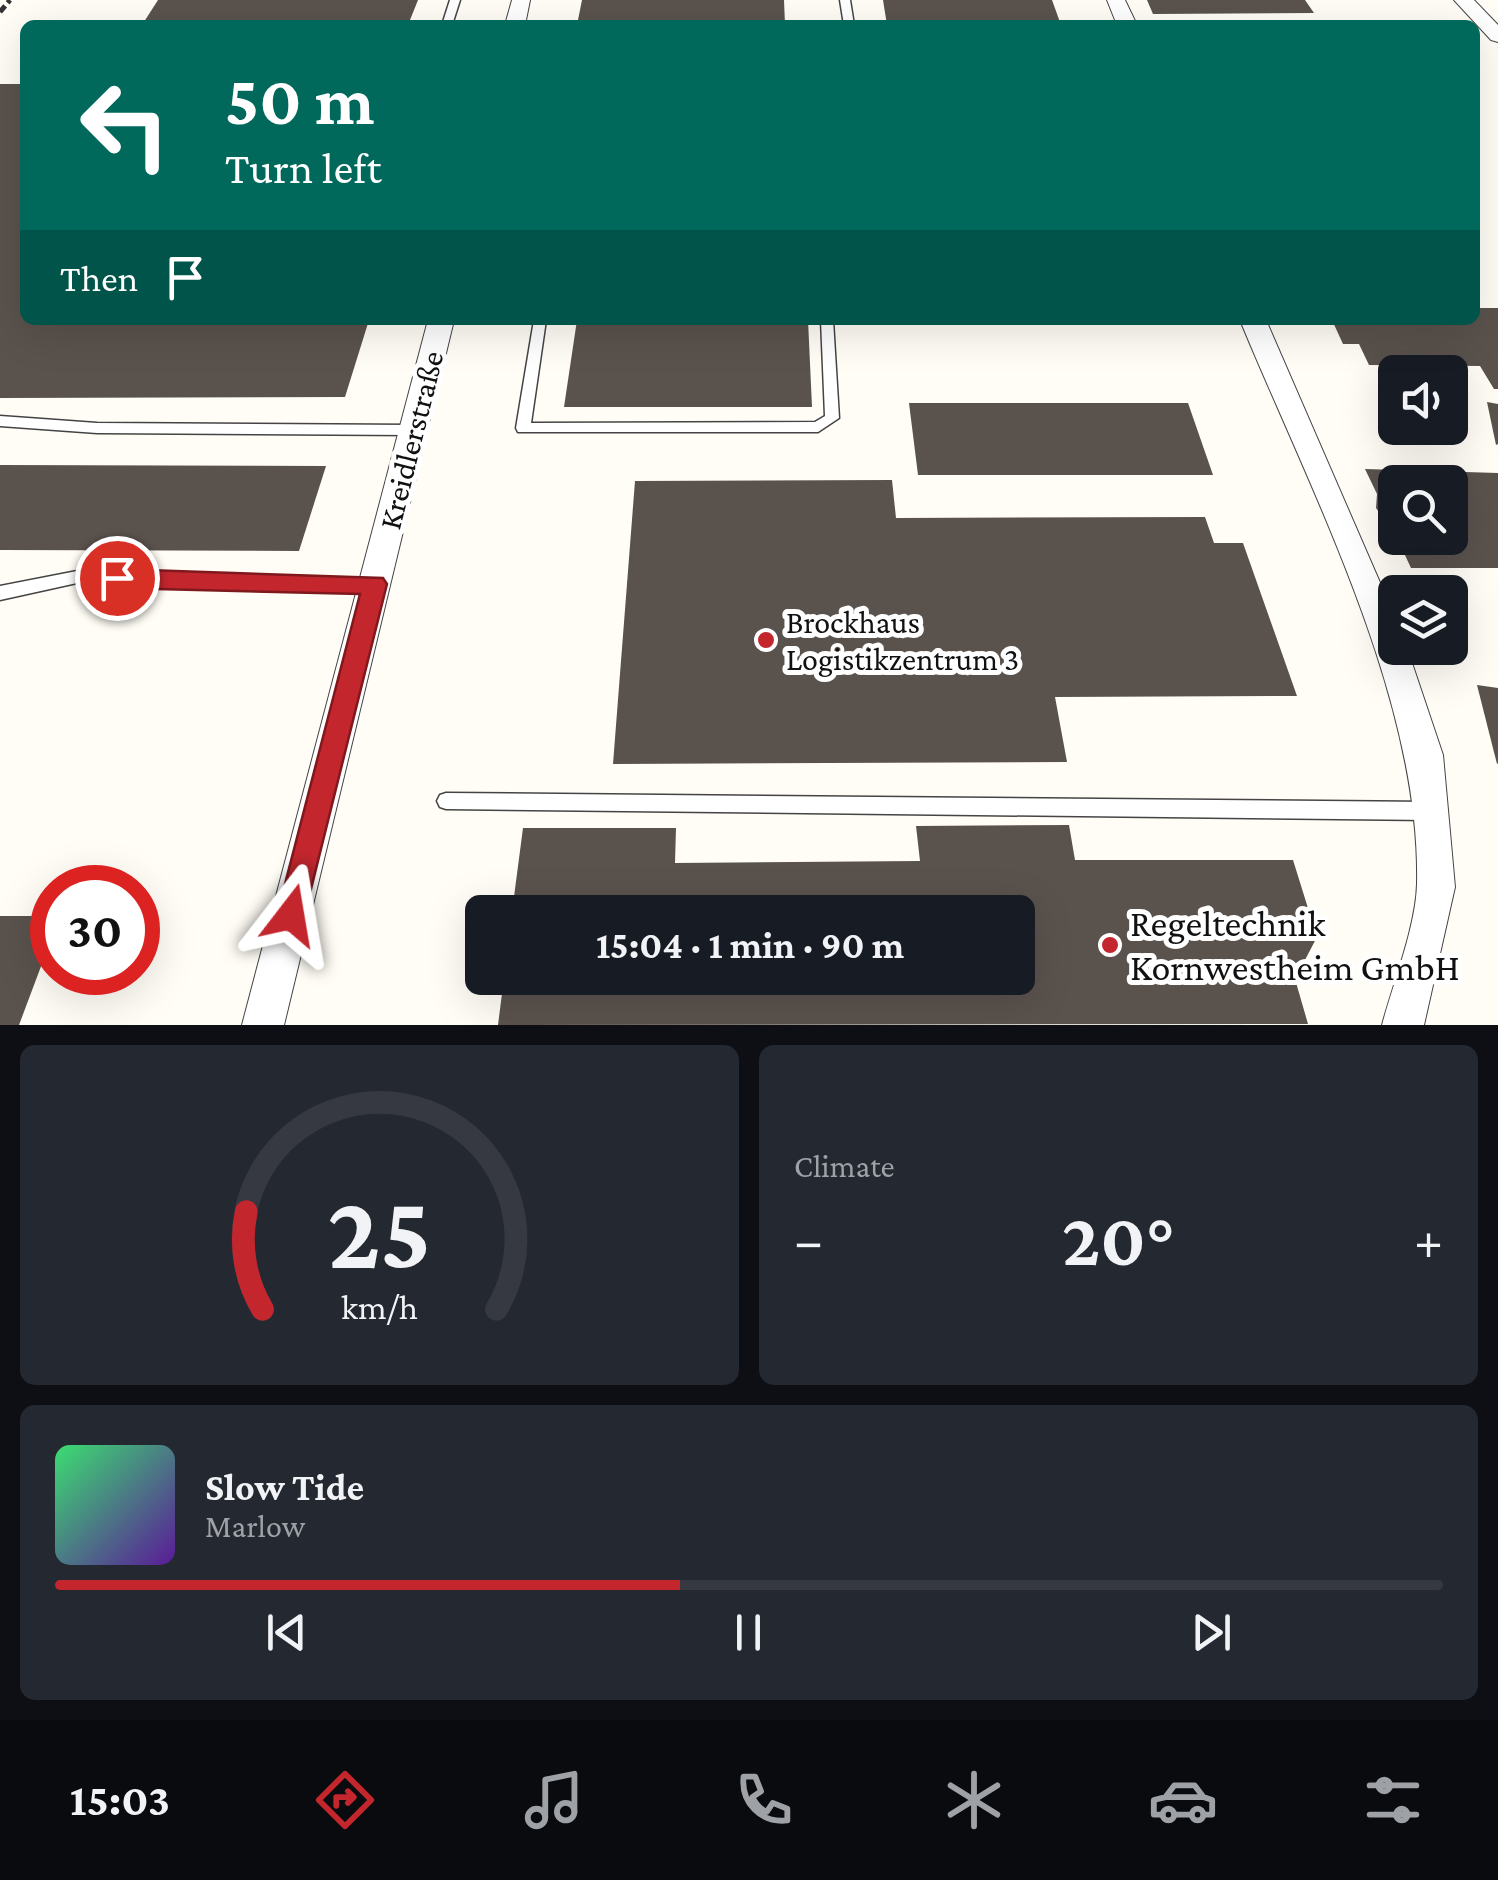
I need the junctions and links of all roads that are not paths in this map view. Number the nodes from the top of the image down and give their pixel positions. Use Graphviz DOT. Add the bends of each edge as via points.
graph roads {
  1 [pos="1464,0"];
  2 [pos="1498,36"];
  3 [pos="440,325"];
  4 [pos="539,325"];
  5 [pos="827,325"];
  6 [pos="1255,325"];
  7 [pos="0,421"];
  8 [pos="414,430"];
  9 [pos="375,584"];
  10 [pos="0,593"];
  11 [pos="446,801"];
  12 [pos="1430,812"];
  13 [pos="264,1025"];
  14 [pos="1403,1025"];
  1 -- 2 [label="street"];
  3 -- 8 [label="street, Kreidlerstraße"];
  4 -- 5 [label="lane" via="523,428 818,428 832,418"];
  6 -- 12 [label="street" via="1386,634 1425,755"];
  7 -- 8 [label="lane"];
  8 -- 9 [label="street, Kreidlerstraße"];
  9 -- 10 [label="lane" via="77,578"];
  9 -- 13 [label="street, Kreidlerstraße"];
  11 -- 12 [label="lane"];
  12 -- 14 [label="street" via="1436,886"];
}
